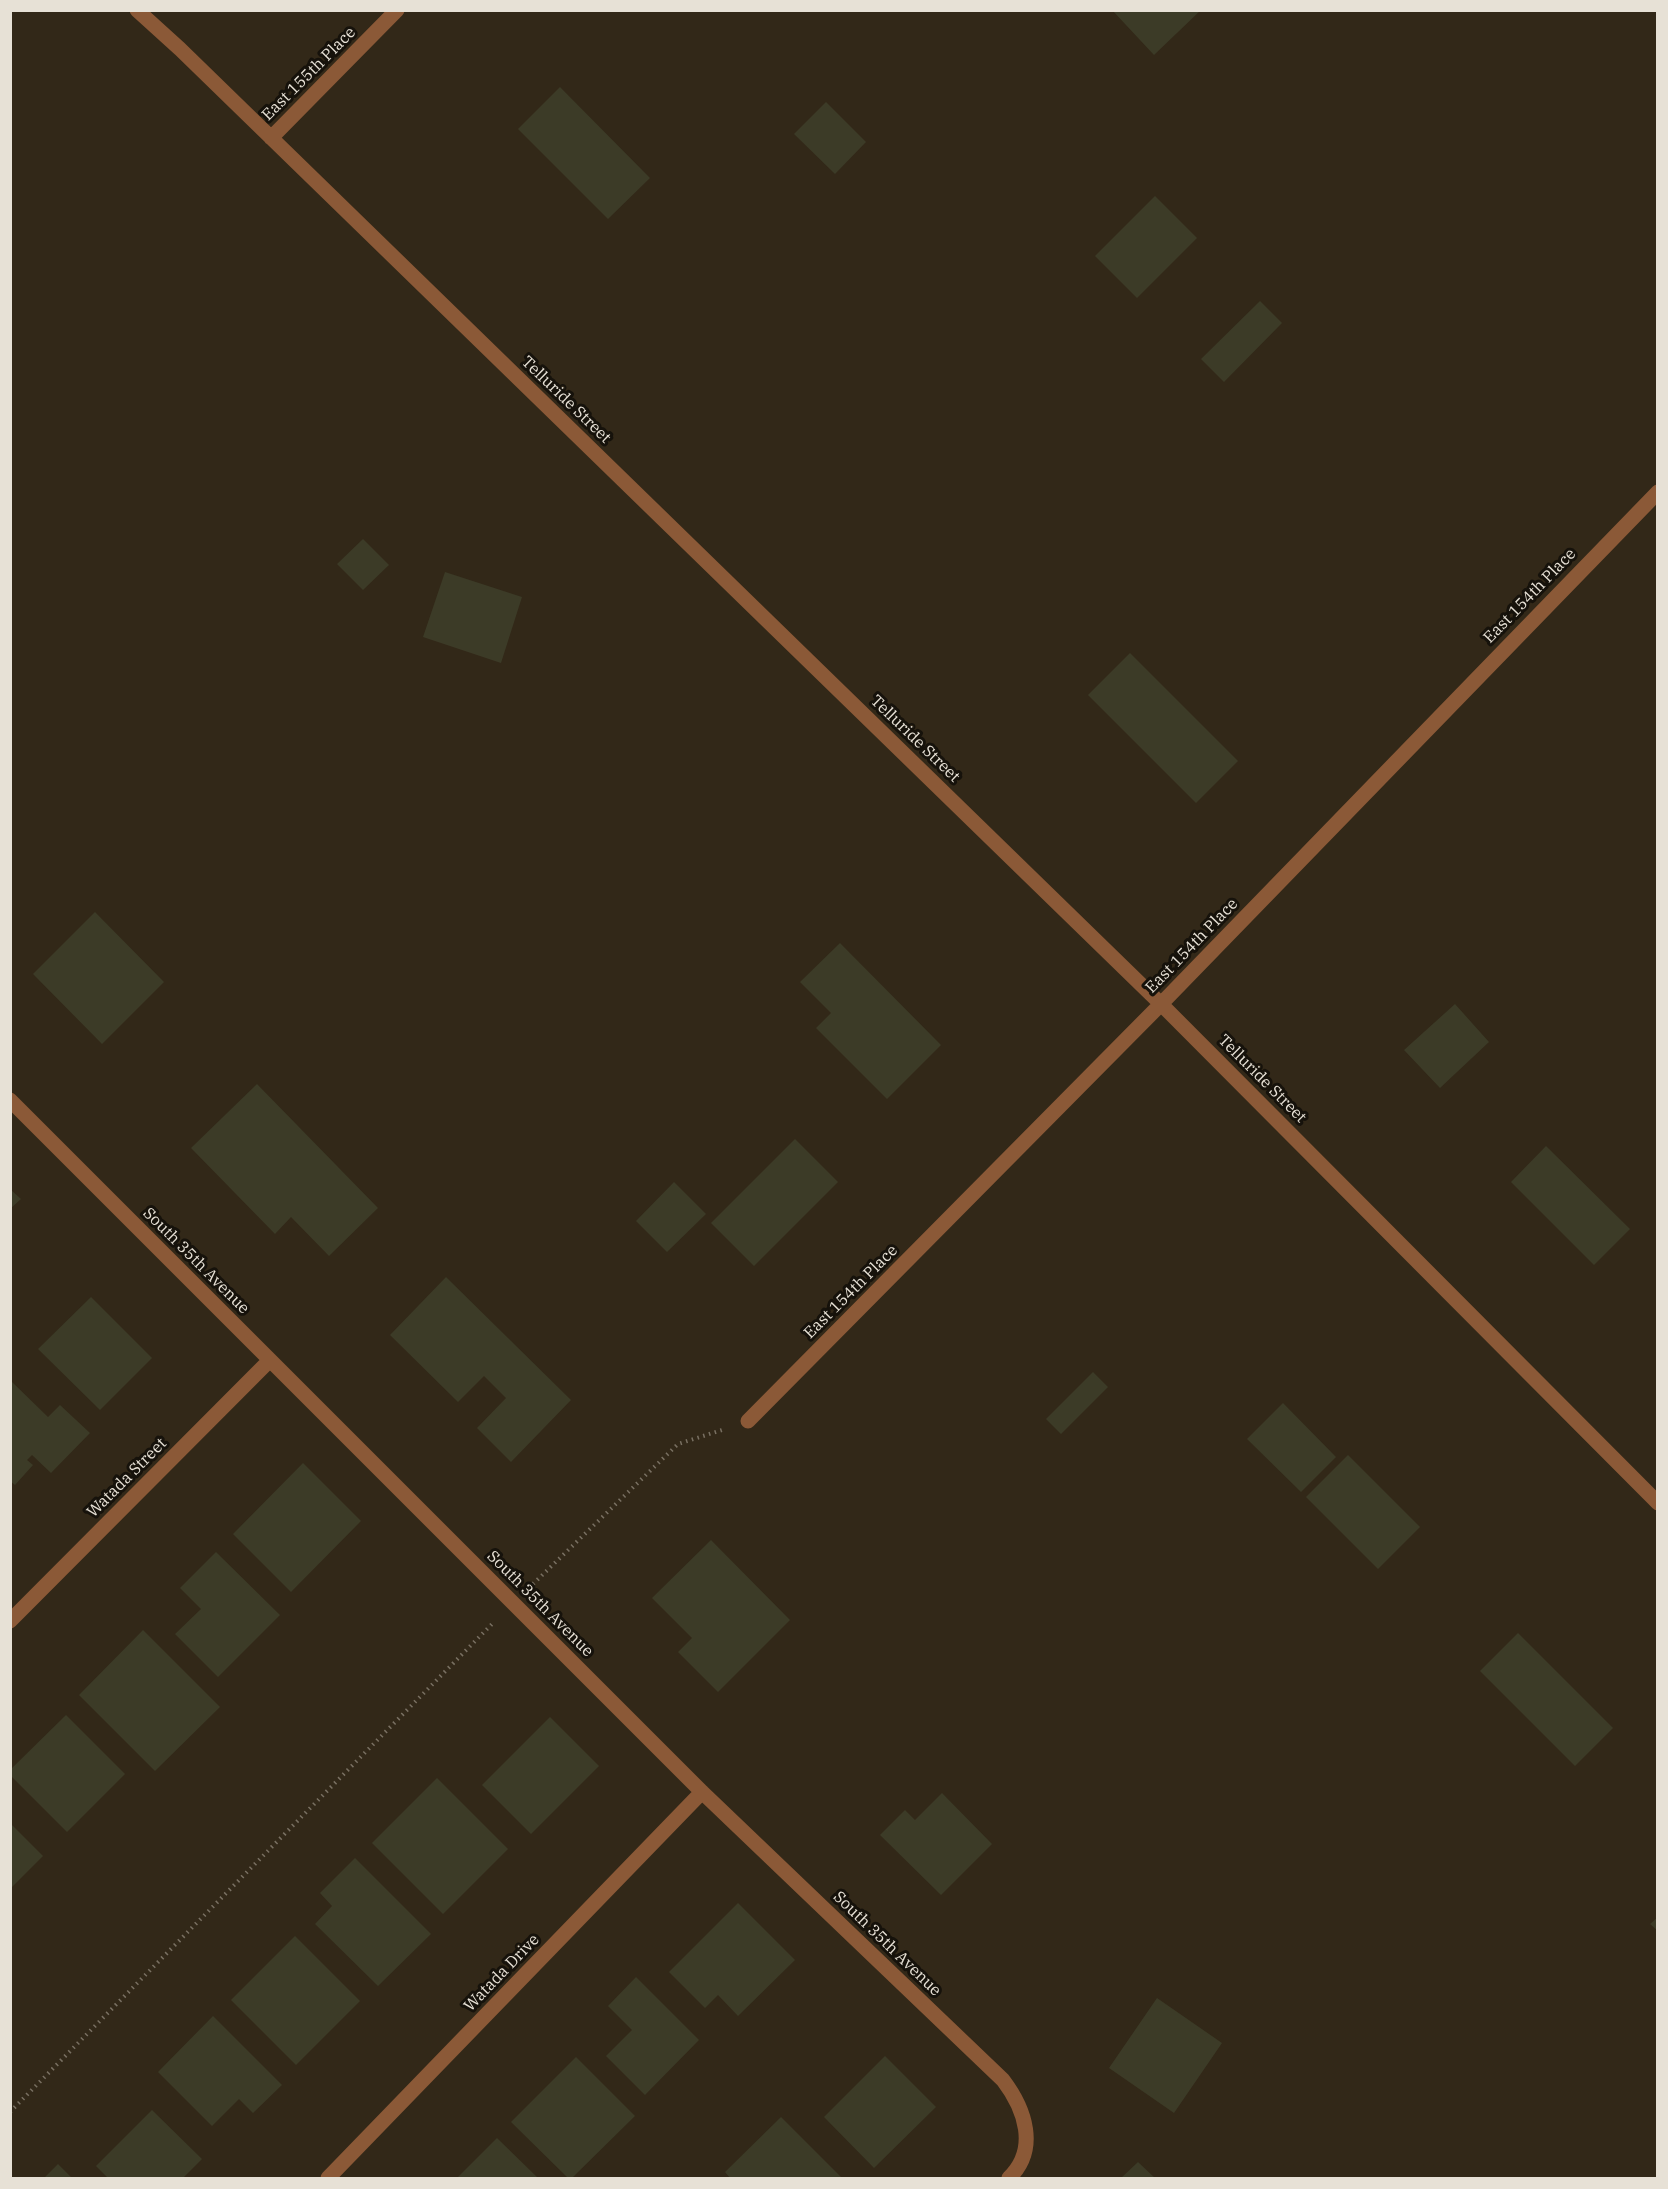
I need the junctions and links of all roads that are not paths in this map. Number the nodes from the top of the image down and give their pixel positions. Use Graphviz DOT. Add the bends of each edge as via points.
graph roads {
  1 [pos="137,10"];
  2 [pos="397,10"];
  3 [pos="271,138"];
  4 [pos="1658,492"];
  5 [pos="1161,1004"];
  6 [pos="10,1100"];
  7 [pos="270,1360"];
  8 [pos="748,1421"];
  9 [pos="1658,1503"];
  10 [pos="10,1622"];
  11 [pos="702,1792"];
  12 [pos="328,2178"];
  13 [pos="1009,2178"];
  1 -- 3 [label="street, Telluride Street"];
  2 -- 3 [label="street, East 155th Place"];
  3 -- 5 [label="street, Telluride Street"];
  4 -- 5 [label="street, East 154th Place"];
  5 -- 8 [label="street, East 154th Place"];
  5 -- 9 [label="street, Telluride Street"];
  6 -- 7 [label="street, South 35th Avenue"];
  7 -- 10 [label="street, Watada Street"];
  7 -- 11 [label="street, South 35th Avenue"];
  11 -- 12 [label="street, Watada Drive"];
  11 -- 13 [label="street, South 35th Avenue" via="1003,2080 1022,2109 1026,2125 1026,2152"];
}
